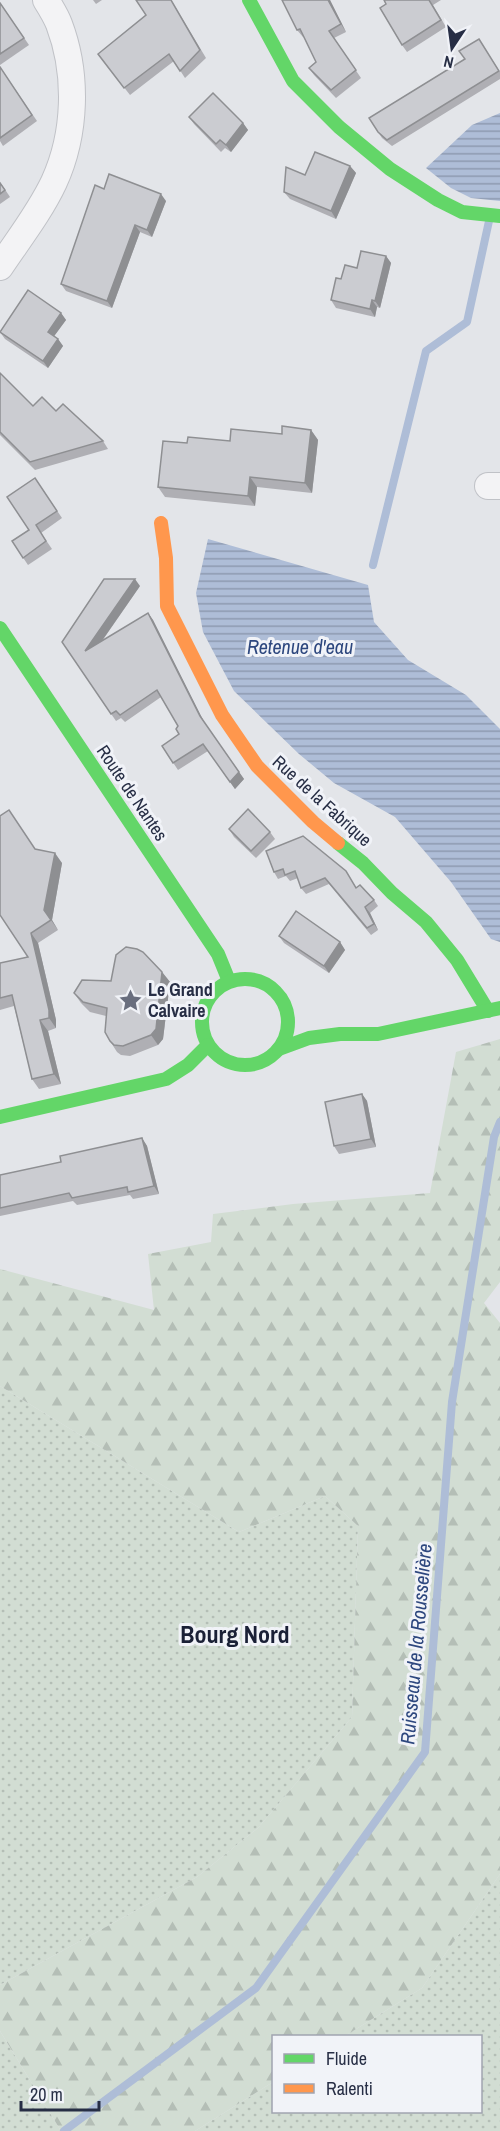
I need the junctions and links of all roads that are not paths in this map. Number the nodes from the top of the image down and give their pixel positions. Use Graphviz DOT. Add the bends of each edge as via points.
graph roads {
  1 [pos="46,0"];
  2 [pos="249,0"];
  3 [pos="500,216"];
  4 [pos="0,267"];
  5 [pos="162,523"];
  6 [pos="0,628"];
  7 [pos="229,981"];
  8 [pos="286,1009"];
  9 [pos="494,1009"];
  10 [pos="302,1015"];
  11 [pos="322,1024"];
  12 [pos="340,1034"];
  13 [pos="208,1045"];
  14 [pos="279,1049"];
  15 [pos="0,1117"];
  1 -- 4 [label="street" via="59,24 68,58 72,115 54,181"];
  2 -- 3 [label="street" via="292,81 339,127 390,169 438,200 462,212"];
  5 -- 9 [label="street, Rue de la Fabrique" via="167,606 222,716 256,766 426,922"];
  6 -- 7 [label="street, Route de Nantes" via="218,954"];
  7 -- 8 [label="street" via="243,978 270,986"];
  7 -- 13 [label="street" via="207,1000 202,1015"];
  8 -- 10 [label="street"];
  8 -- 14 [label="street" via="286,1037"];
  9 -- 12 [label="street" via="378,1034"];
  11 -- 12 [label="street"];
  12 -- 14 [label="street" via="309,1038"];
  13 -- 14 [label="street" via="219,1057 234,1064 250,1065 266,1060"];
  13 -- 15 [label="street" via="188,1065 166,1078"];
}
